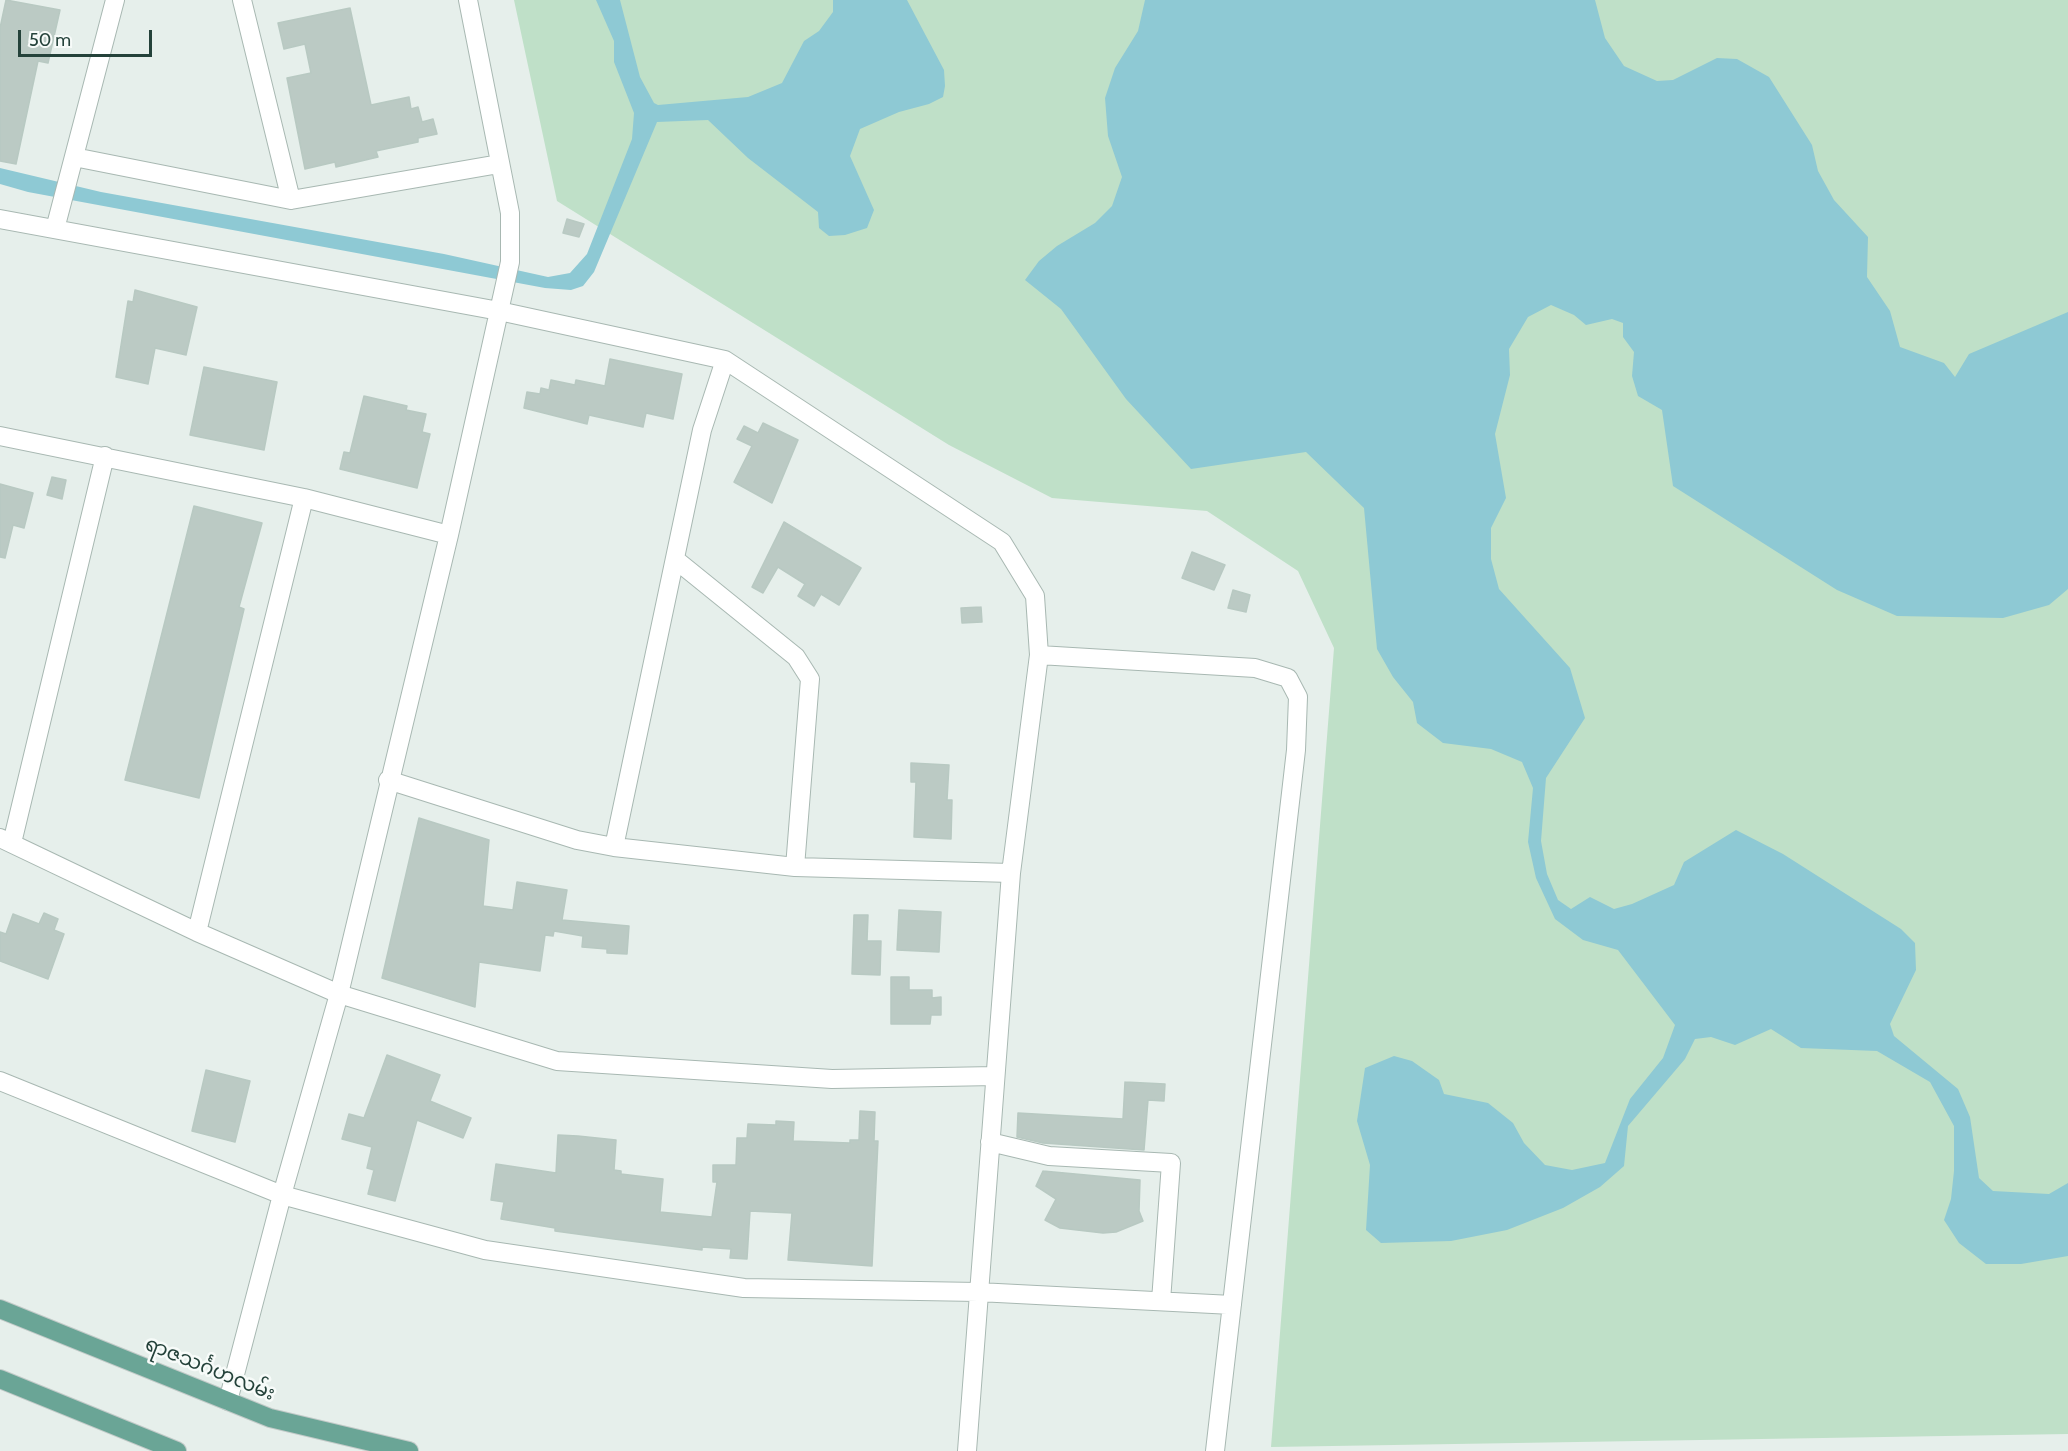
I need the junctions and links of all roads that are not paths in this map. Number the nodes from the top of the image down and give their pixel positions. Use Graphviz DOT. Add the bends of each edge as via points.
graph roads {
  1 [pos="115,0"];
  2 [pos="242,0"];
  3 [pos="468,0"];
  4 [pos="74,157"];
  5 [pos="500,164"];
  6 [pos="291,200"];
  7 [pos="0,219"];
  8 [pos="55,229"];
  9 [pos="498,311"];
  10 [pos="725,360"];
  11 [pos="0,436"];
  12 [pos="105,456"];
  13 [pos="304,498"];
  14 [pos="449,535"];
  15 [pos="676,560"];
  16 [pos="1039,655"];
  17 [pos="388,780"];
  18 [pos="6,841"];
  19 [pos="614,847"];
  20 [pos="795,867"];
  21 [pos="1011,873"];
  22 [pos="197,932"];
  23 [pos="339,994"];
  24 [pos="995,1076"];
  25 [pos="0,1081"];
  26 [pos="990,1142"];
  27 [pos="282,1195"];
  28 [pos="978,1292"];
  29 [pos="1161,1301"];
  30 [pos="1232,1305"];
  31 [pos="0,1309"];
  32 [pos="0,1380"];
  33 [pos="228,1401"];
  34 [pos="177,1451"];
  35 [pos="409,1451"];
  36 [pos="967,1451"];
  37 [pos="1215,1451"];
  1 -- 4 [label="street"];
  2 -- 6 [label="street"];
  3 -- 5 [label="street"];
  4 -- 6 [label="street"];
  4 -- 8 [label="street"];
  5 -- 6 [label="street"];
  5 -- 9 [label="street" via="510,213 510,262"];
  7 -- 8 [label="street"];
  8 -- 9 [label="street"];
  9 -- 10 [label="street"];
  9 -- 14 [label="street"];
  10 -- 15 [label="street" via="702,430"];
  10 -- 16 [label="street" via="1002,542 1035,596"];
  11 -- 12 [label="street"];
  12 -- 13 [label="street"];
  12 -- 18 [label="street"];
  13 -- 14 [label="street"];
  13 -- 22 [label="street"];
  14 -- 17 [label="street"];
  15 -- 19 [label="street"];
  15 -- 20 [label="street" via="796,657 810,679"];
  16 -- 21 [label="street"];
  16 -- 30 [label="street" via="1255,668 1288,678 1298,697 1296,750"];
  17 -- 19 [label="street" via="577,840"];
  17 -- 23 [label="street"];
  18 -- 22 [label="street"];
  19 -- 20 [label="street"];
  20 -- 21 [label="street"];
  21 -- 24 [label="street"];
  22 -- 23 [label="street"];
  23 -- 24 [label="street" via="557,1061 832,1079"];
  23 -- 27 [label="street"];
  24 -- 26 [label="street"];
  25 -- 27 [label="street"];
  26 -- 28 [label="street"];
  26 -- 29 [label="street" via="1048,1156 1171,1163"];
  27 -- 28 [label="street" via="485,1250 744,1288"];
  27 -- 33 [label="street"];
  28 -- 29 [label="street"];
  28 -- 36 [label="street"];
  29 -- 30 [label="street"];
  30 -- 37 [label="street"];
  31 -- 33 [label="main road, ရာဇသင်္ဂဟလမ်း"];
  32 -- 34 [label="main road"];
  33 -- 35 [label="main road, ရာဇသင်္ဂဟလမ်း" via="270,1418"];
}
